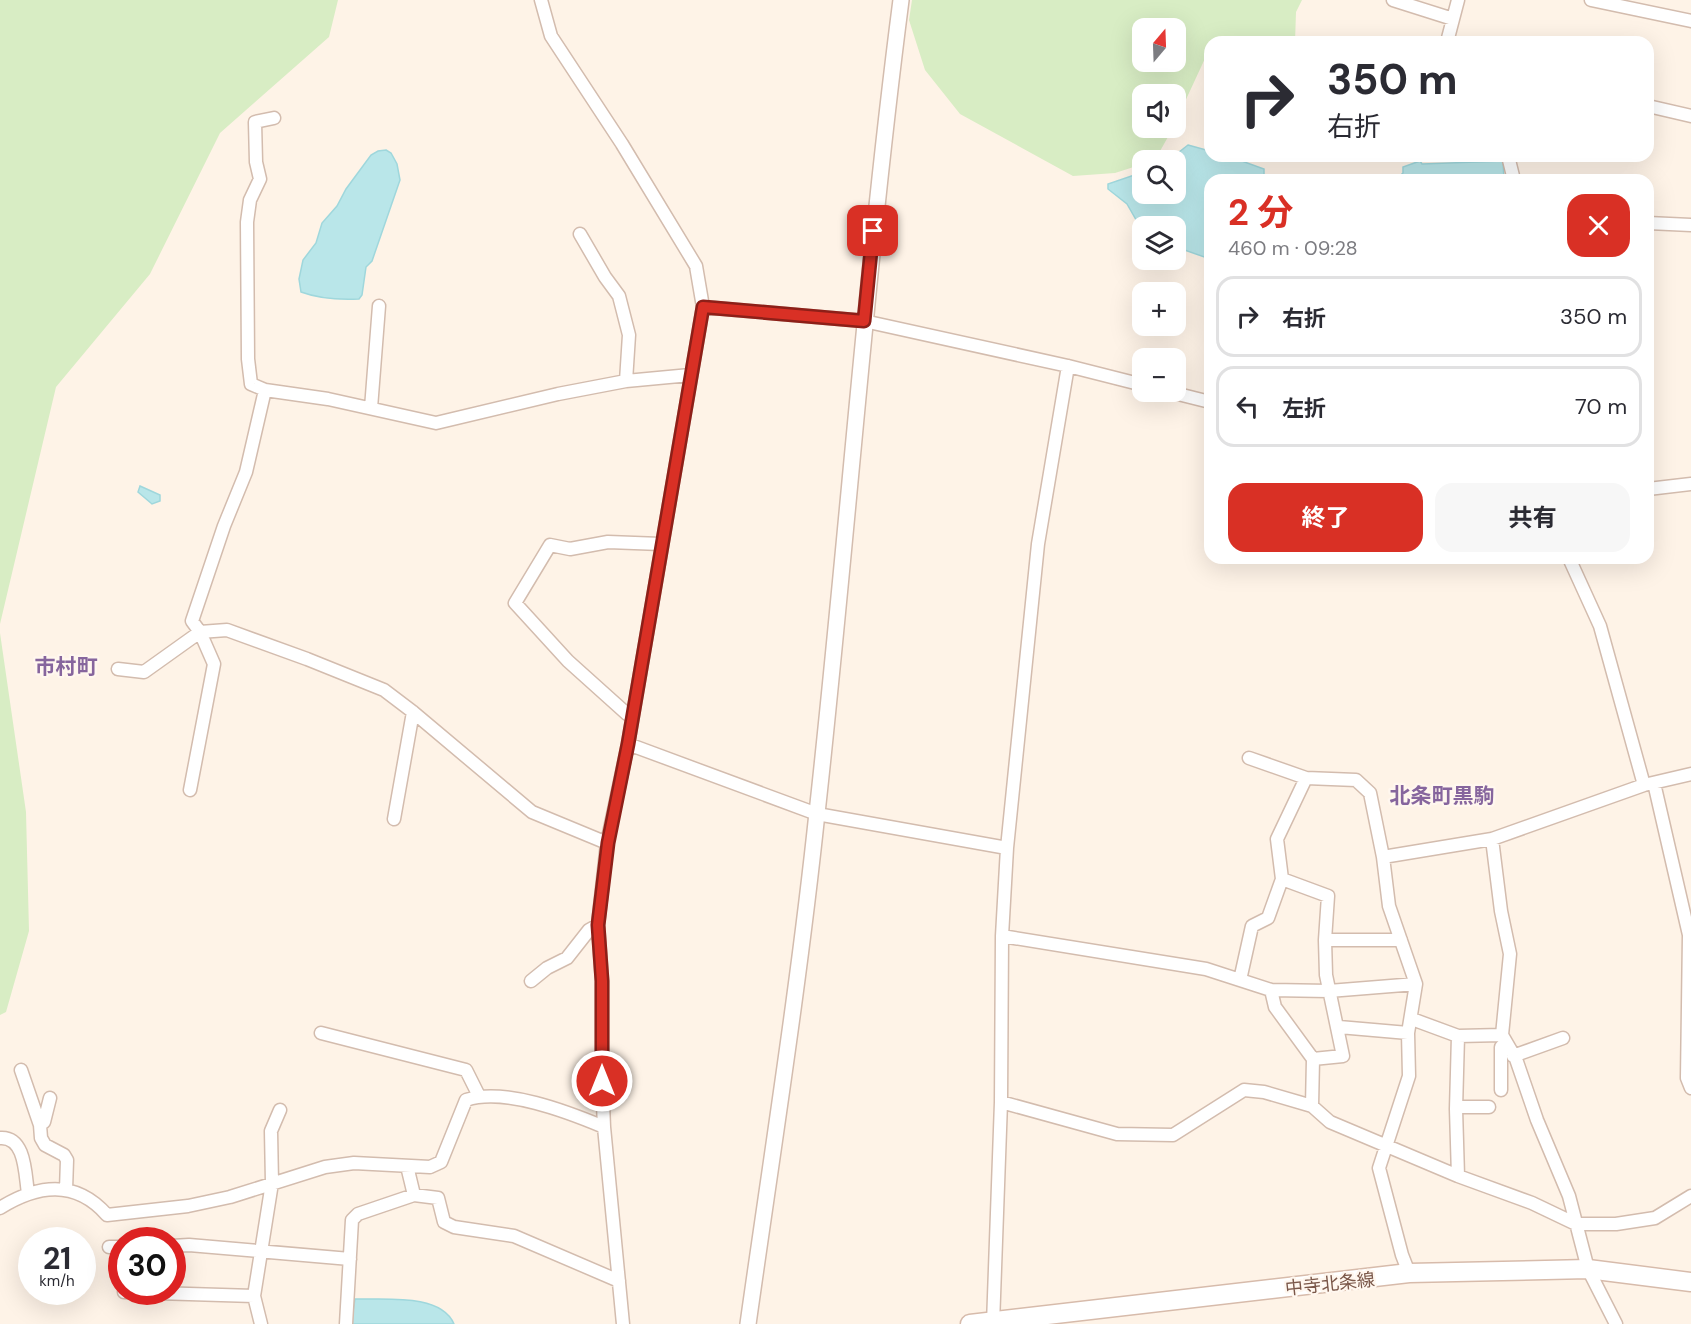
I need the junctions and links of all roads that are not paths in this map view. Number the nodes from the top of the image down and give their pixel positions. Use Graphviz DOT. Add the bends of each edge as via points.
graph roads {
  1 [pos="541,0"];
  2 [pos="900,0"];
  3 [pos="1393,0"];
  4 [pos="1458,0"];
  5 [pos="1592,0"];
  6 [pos="1453,18"];
  7 [pos="1691,21"];
  8 [pos="1448,36"];
  9 [pos="1654,107"];
  10 [pos="1691,116"];
  11 [pos="274,118"];
  12 [pos="1654,223"];
  13 [pos="1691,225"];
  14 [pos="580,234"];
  15 [pos="379,306"];
  16 [pos="703,307"];
  17 [pos="864,321"];
  18 [pos="1068,366"];
  19 [pos="690,375"];
  20 [pos="626,381"];
  21 [pos="1132,382"];
  22 [pos="265,390"];
  23 [pos="1186,396"];
  24 [pos="1204,400"];
  25 [pos="371,408"];
  26 [pos="1691,484"];
  27 [pos="1654,488"];
  28 [pos="661,544"];
  29 [pos="1572,564"];
  30 [pos="200,632"];
  31 [pos="118,669"];
  32 [pos="412,712"];
  33 [pos="633,714"];
  34 [pos="628,744"];
  35 [pos="1249,758"];
  36 [pos="1691,774"];
  37 [pos="1306,778"];
  38 [pos="1649,784"];
  39 [pos="190,790"];
  40 [pos="817,814"];
  41 [pos="394,819"];
  42 [pos="1492,839"];
  43 [pos="608,843"];
  44 [pos="1007,848"];
  45 [pos="1383,857"];
  46 [pos="1282,879"];
  47 [pos="598,925"];
  48 [pos="1002,936"];
  49 [pos="1325,940"];
  50 [pos="1401,940"];
  51 [pos="1240,980"];
  52 [pos="531,981"];
  53 [pos="1416,984"];
  54 [pos="1271,990"];
  55 [pos="1329,991"];
  56 [pos="1412,1019"];
  57 [pos="1339,1027"];
  58 [pos="321,1033"];
  59 [pos="1408,1033"];
  60 [pos="1458,1036"];
  61 [pos="1563,1038"];
  62 [pos="1504,1039"];
  63 [pos="1513,1056"];
  64 [pos="1313,1059"];
  65 [pos="21,1070"];
  66 [pos="1691,1088"];
  67 [pos="1501,1090"];
  68 [pos="479,1095"];
  69 [pos="50,1098"];
  70 [pos="1001,1102"];
  71 [pos="1312,1106"];
  72 [pos="1456,1107"];
  73 [pos="1489,1107"];
  74 [pos="280,1110"];
  75 [pos="40,1125"];
  76 [pos="604,1126"];
  77 [pos="0,1138"];
  78 [pos="1387,1146"];
  79 [pos="407,1166"];
  80 [pos="1458,1176"];
  81 [pos="272,1183"];
  82 [pos="66,1190"];
  83 [pos="28,1193"];
  84 [pos="414,1195"];
  85 [pos="1691,1196"];
  86 [pos="0,1208"];
  87 [pos="1576,1224"];
  88 [pos="186,1245"];
  89 [pos="261,1252"];
  90 [pos="350,1259"];
  91 [pos="1588,1269"];
  92 [pos="1408,1273"];
  93 [pos="619,1281"];
  94 [pos="1691,1282"];
  95 [pos="186,1294"];
  96 [pos="254,1296"];
  97 [pos="993,1323"];
  98 [pos="261,1324"];
  99 [pos="346,1324"];
  100 [pos="622,1324"];
  101 [pos="748,1324"];
  102 [pos="969,1324"];
  103 [pos="1617,1324"];
  1 -- 16 [label="street" via="551,36 696,266"];
  2 -- 17 [label="street"];
  3 -- 6 [label="street"];
  4 -- 6 [label="street"];
  5 -- 7 [label="street"];
  6 -- 8 [label="street"];
  9 -- 10 [label="street"];
  11 -- 22 [label="street" via="255,122 260,179 250,201 248,222 248,359 251,384"];
  12 -- 13 [label="street"];
  14 -- 20 [label="street" via="618,296 629,335"];
  15 -- 25 [label="street"];
  16 -- 17 [label="street"];
  16 -- 19 [label="street"];
  17 -- 18 [label="street"];
  17 -- 40 [label="street"];
  18 -- 21 [label="street"];
  18 -- 44 [label="street" via="1038,544"];
  19 -- 20 [label="street"];
  19 -- 28 [label="street"];
  20 -- 25 [label="street" via="436,423"];
  22 -- 25 [label="street"];
  22 -- 30 [label="street" via="246,472 192,621"];
  23 -- 24 [label="street"];
  26 -- 27 [label="street"];
  28 -- 33 [label="street"];
  28 -- 33 [label="street" via="608,542 570,549 550,545 515,603 568,660 627,714"];
  29 -- 38 [label="street" via="1600,626"];
  30 -- 31 [label="street" via="144,672"];
  30 -- 32 [label="street" via="227,630 307,659 384,690"];
  30 -- 39 [label="street" via="214,664"];
  32 -- 41 [label="street"];
  32 -- 43 [label="street" via="532,813"];
  33 -- 34 [label="street"];
  34 -- 40 [label="street"];
  34 -- 43 [label="street"];
  35 -- 37 [label="street"];
  36 -- 38 [label="street"];
  37 -- 45 [label="street" via="1356,780 1370,793"];
  37 -- 46 [label="street" via="1277,839"];
  38 -- 42 [label="street"];
  38 -- 66 [label="street" via="1689,935 1687,1078"];
  40 -- 44 [label="street"];
  40 -- 101 [label="street"];
  42 -- 45 [label="street"];
  42 -- 62 [label="street" via="1510,954"];
  43 -- 47 [label="street"];
  44 -- 48 [label="street"];
  45 -- 50 [label="street" via="1389,906"];
  46 -- 49 [label="street" via="1328,896"];
  46 -- 51 [label="street" via="1268,918 1252,926"];
  47 -- 52 [label="street" via="589,930 567,958"];
  47 -- 76 [label="street"];
  48 -- 51 [label="street" via="1206,969"];
  48 -- 70 [label="street"];
  49 -- 50 [label="street"];
  49 -- 55 [label="street"];
  50 -- 53 [label="street"];
  51 -- 54 [label="street"];
  53 -- 55 [label="street"];
  53 -- 56 [label="street"];
  54 -- 55 [label="street"];
  54 -- 64 [label="street" via="1275,1007"];
  55 -- 57 [label="street"];
  56 -- 59 [label="street"];
  56 -- 60 [label="street"];
  57 -- 59 [label="street"];
  57 -- 64 [label="street" via="1343,1056"];
  58 -- 68 [label="street" via="466,1070"];
  59 -- 78 [label="street" via="1409,1076"];
  60 -- 62 [label="street"];
  60 -- 72 [label="street"];
  61 -- 63 [label="street"];
  62 -- 63 [label="street"];
  62 -- 67 [label="street"];
  63 -- 87 [label="street" via="1569,1196"];
  64 -- 71 [label="street"];
  65 -- 75 [label="street"];
  68 -- 76 [label="street" via="558,1108"];
  68 -- 79 [label="street" via="466,1100 441,1162 430,1167"];
  69 -- 75 [label="street"];
  70 -- 71 [label="street" via="1117,1134 1173,1135 1244,1090"];
  70 -- 97 [label="street"];
  71 -- 78 [label="street" via="1330,1122"];
  72 -- 73 [label="street"];
  72 -- 80 [label="street"];
  74 -- 81 [label="street" via="272,1131"];
  75 -- 82 [label="street" via="45,1145 67,1160"];
  76 -- 93 [label="street"];
  77 -- 83 [label="street" via="15,1142 22,1156"];
  78 -- 80 [label="street"];
  78 -- 92 [label="street" via="1379,1168"];
  79 -- 81 [label="street" via="354,1163"];
  79 -- 84 [label="street"];
  80 -- 87 [label="street"];
  81 -- 82 [label="street" via="188,1206 107,1215 98,1205"];
  81 -- 89 [label="street"];
  82 -- 83 [label="street"];
  83 -- 86 [label="street"];
  84 -- 90 [label="street" via="358,1214 352,1220"];
  84 -- 93 [label="street" via="438,1198 444,1222 454,1227 514,1236"];
  85 -- 87 [label="street" via="1655,1218 1616,1224"];
  87 -- 91 [label="street"];
  88 -- 89 [label="street"];
  89 -- 90 [label="street"];
  89 -- 96 [label="street"];
  90 -- 99 [label="street"];
  91 -- 92 [label="main road, 中寺北条線"];
  91 -- 94 [label="main road, 中寺北条線"];
  91 -- 103 [label="street"];
  92 -- 97 [label="main road, 中寺北条線"];
  93 -- 100 [label="street"];
  95 -- 96 [label="street"];
  96 -- 98 [label="street"];
  97 -- 102 [label="main road, 中寺北条線"];
}
